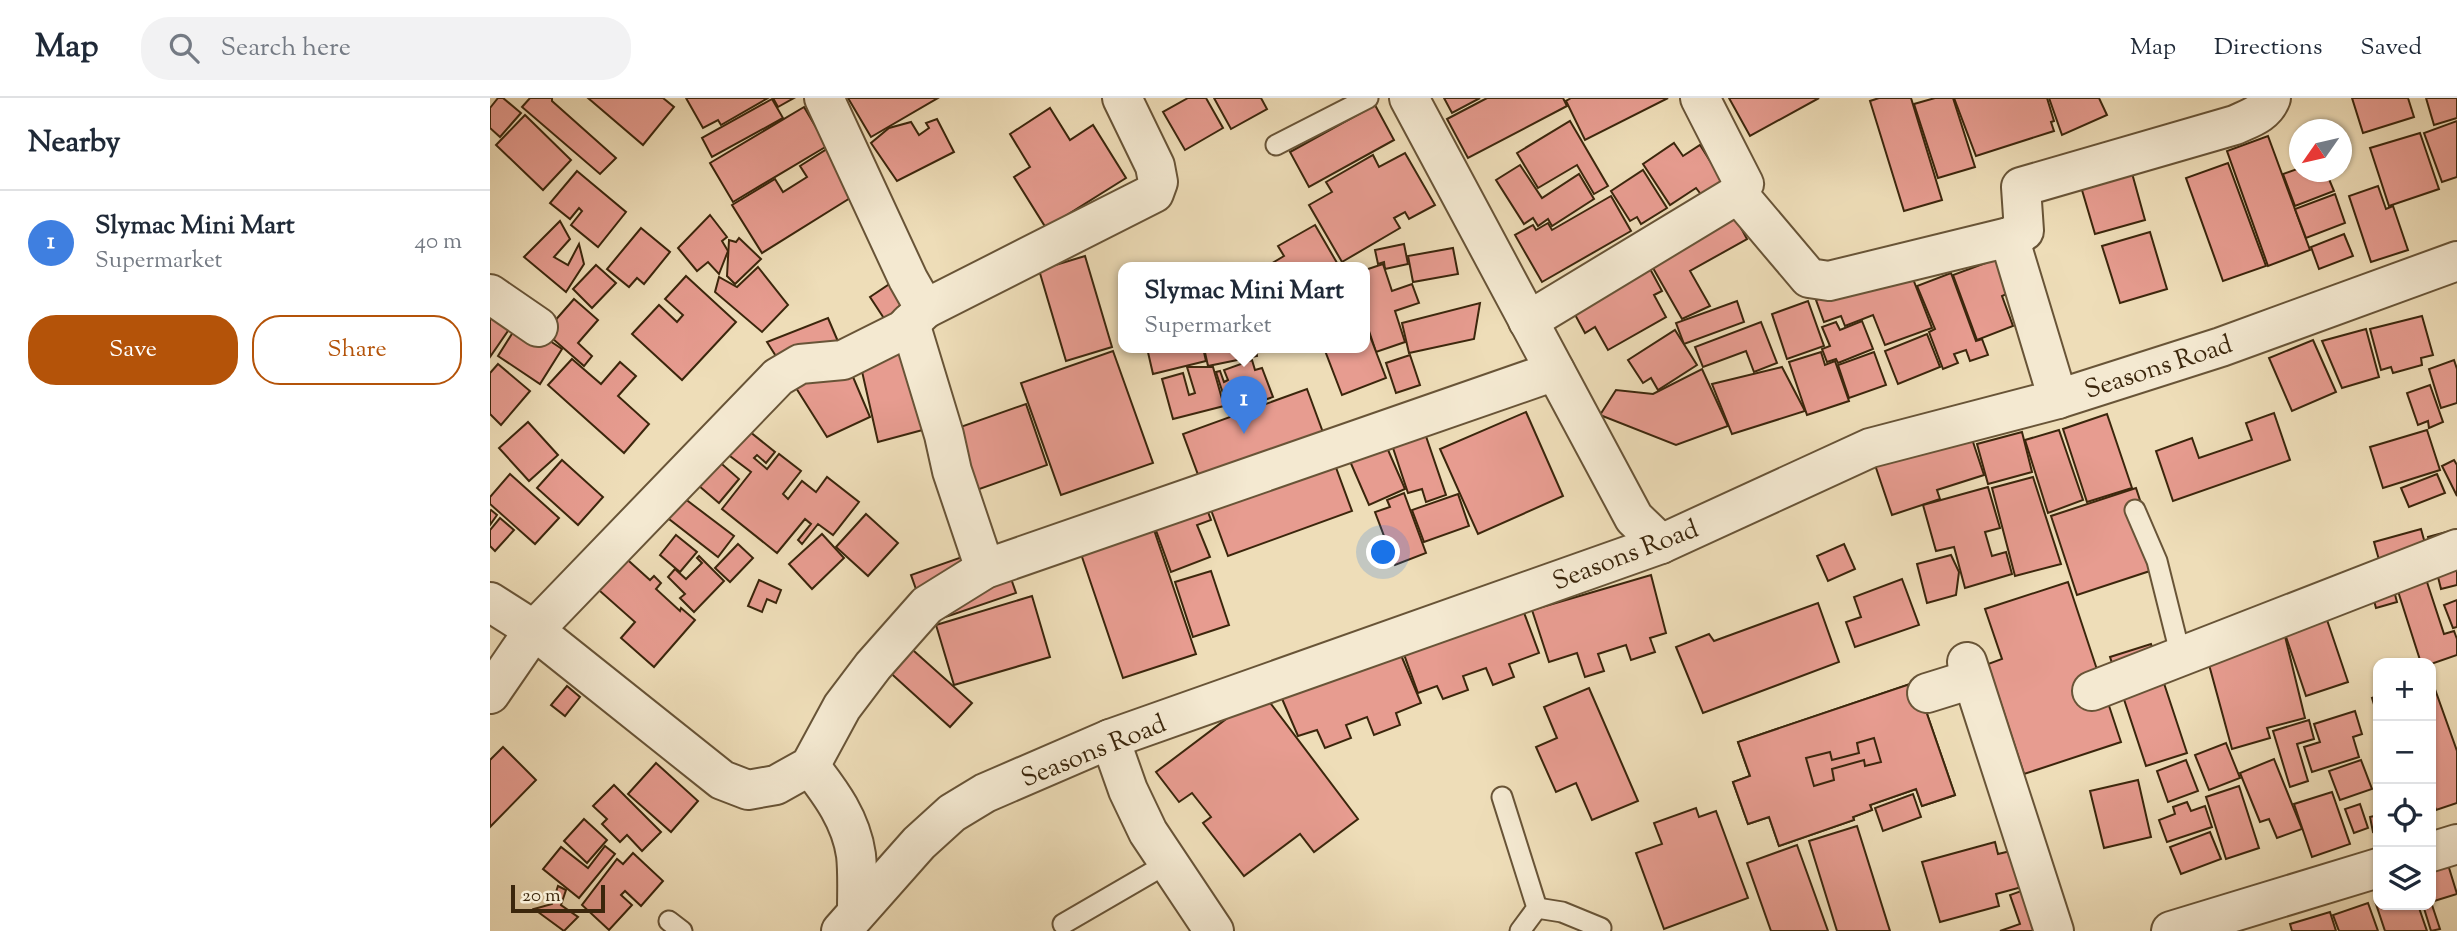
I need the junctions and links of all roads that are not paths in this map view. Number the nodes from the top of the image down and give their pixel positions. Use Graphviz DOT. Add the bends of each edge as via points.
graph roads {
  1 [pos="824,98"];
  2 [pos="1122,98"];
  3 [pos="1368,98"];
  4 [pos="1409,98"];
  5 [pos="1700,98"];
  6 [pos="2275,100"];
  7 [pos="1276,145"];
  8 [pos="1738,194"];
  9 [pos="2009,237"];
  10 [pos="2457,261"];
  11 [pos="490,294"];
  12 [pos="917,316"];
  13 [pos="1528,321"];
  14 [pos="538,327"];
  15 [pos="1555,371"];
  16 [pos="2058,399"];
  17 [pos="2135,510"];
  18 [pos="1661,544"];
  19 [pos="2457,549"];
  20 [pos="985,569"];
  21 [pos="490,602"];
  22 [pos="534,631"];
  23 [pos="2181,657"];
  24 [pos="2092,691"];
  25 [pos="1927,693"];
  26 [pos="490,694"];
  27 [pos="1110,739"];
  28 [pos="810,766"];
  29 [pos="1502,797"];
  30 [pos="2457,844"];
  31 [pos="2436,850"];
  32 [pos="1168,863"];
  33 [pos="2373,870"];
  34 [pos="1537,908"];
  35 [pos="849,921"];
  36 [pos="1063,924"];
  37 [pos="1601,928"];
  38 [pos="1214,931"];
  39 [pos="1520,931"];
  40 [pos="2054,931"];
  41 [pos="2171,931"];
  1 -- 12 [label="street" via="908,279"];
  2 -- 12 [label="street" via="1155,166 1158,182 1154,193"];
  3 -- 7 [label="lane"];
  4 -- 13 [label="street"];
  5 -- 8 [label="street" via="1744,184"];
  6 -- 9 [label="street" via="2235,125 2021,187 2024,231"];
  8 -- 9 [label="street" via="1810,278 1829,281"];
  8 -- 13 [label="street"];
  9 -- 16 [label="street"];
  10 -- 16 [label="street, Seasons Road" via="2221,347"];
  11 -- 14 [label="street"];
  12 -- 20 [label="street" via="952,471"];
  12 -- 22 [label="street" via="903,330 842,360 800,364 778,377"];
  13 -- 15 [label="street"];
  15 -- 18 [label="street" via="1634,518"];
  15 -- 20 [label="street"];
  16 -- 18 [label="street, Seasons Road" via="1870,448"];
  17 -- 23 [label="lane" via="2157,561"];
  18 -- 27 [label="street, Seasons Road"];
  19 -- 23 [label="street"];
  20 -- 28 [label="street" via="927,605 842,707"];
  21 -- 22 [label="street"];
  22 -- 26 [label="street"];
  22 -- 28 [label="street" via="722,780 748,790 776,785"];
  23 -- 24 [label="street"];
  25 -- 40 [label="street" via="1970,670"];
  27 -- 32 [label="street" via="1128,790"];
  27 -- 35 [label="street, Seasons Road" via="985,793 952,813"];
  28 -- 35 [label="street" via="846,819 856,854"];
  29 -- 34 [label="lane"];
  30 -- 31 [label="street"];
  32 -- 36 [label="lane"];
  32 -- 38 [label="street"];
  33 -- 41 [label="street"];
  34 -- 37 [label="lane" via="1562,912"];
  34 -- 39 [label="lane"];
}
